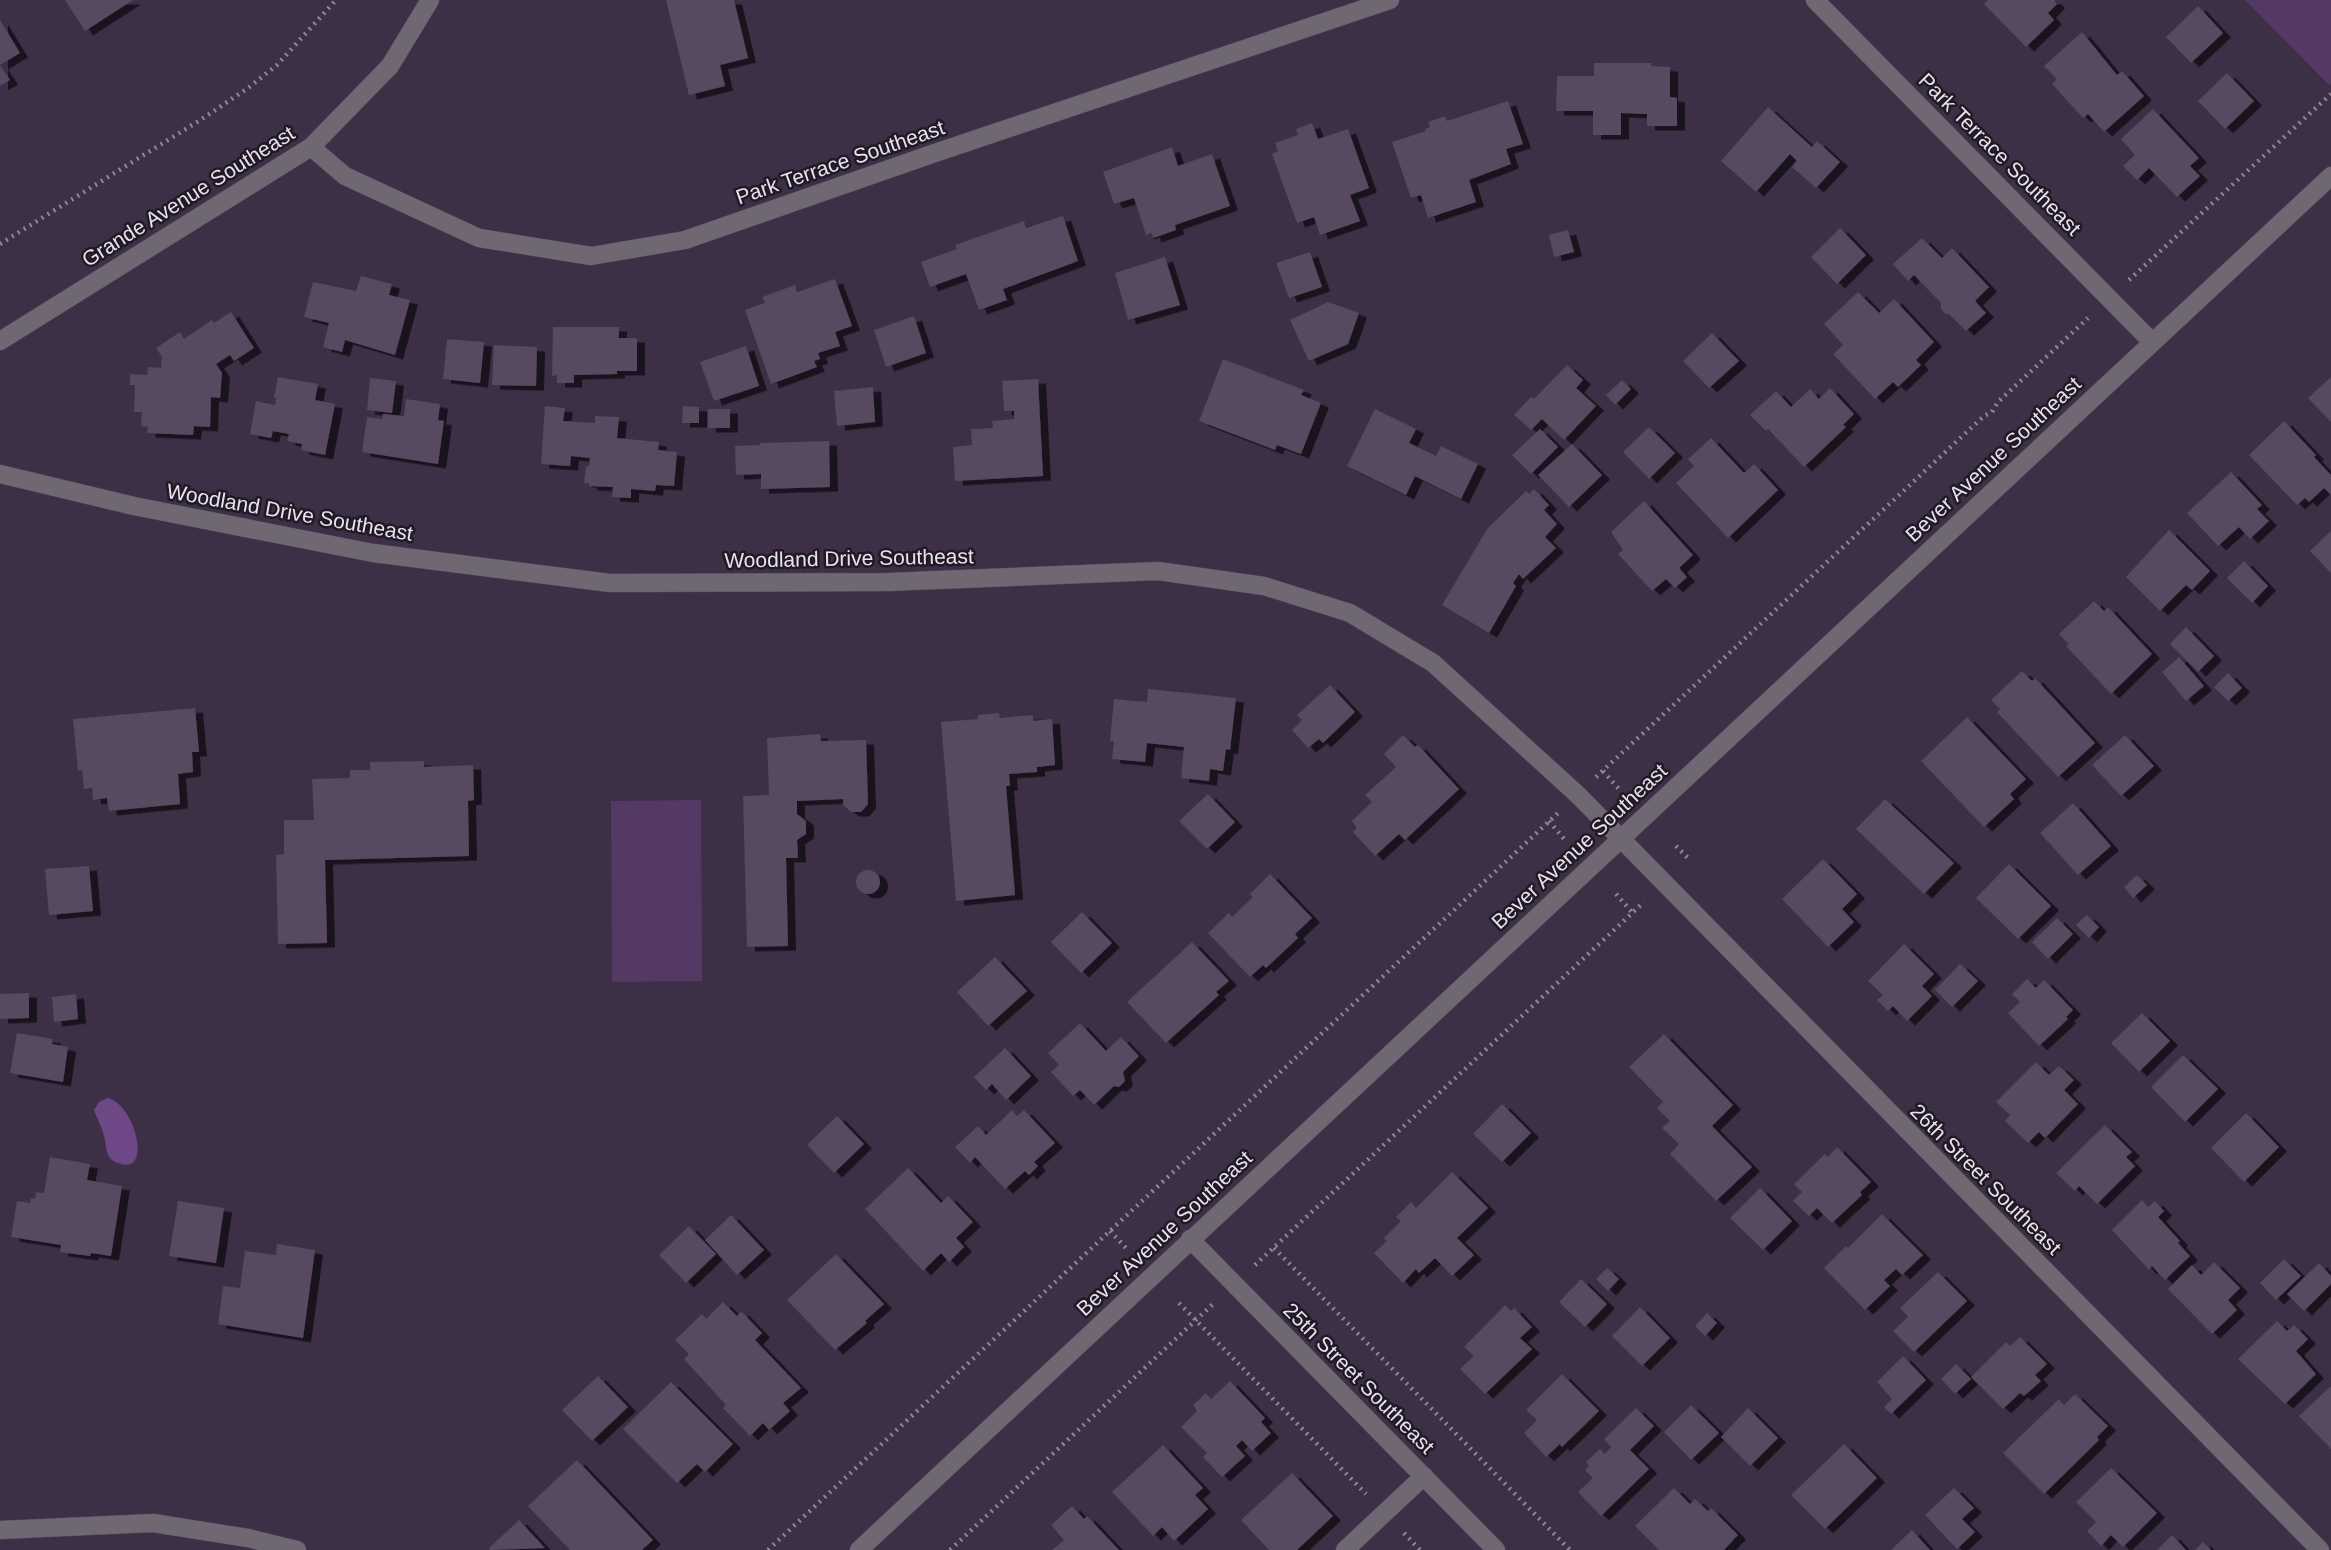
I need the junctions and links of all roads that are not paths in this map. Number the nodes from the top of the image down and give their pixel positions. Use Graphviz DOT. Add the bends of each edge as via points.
graph roads {
  1 [pos="430,0"];
  2 [pos="1390,0"];
  3 [pos="1815,0"];
  4 [pos="311,147"];
  5 [pos="2331,176"];
  6 [pos="0,341"];
  7 [pos="2152,342"];
  8 [pos="0,474"];
  9 [pos="1620,839"];
  10 [pos="1190,1239"];
  11 [pos="1424,1476"];
  12 [pos="0,1530"];
  13 [pos="297,1550"];
  14 [pos="859,1550"];
  15 [pos="1345,1550"];
  16 [pos="1496,1550"];
  17 [pos="2320,1550"];
  1 -- 4 [label="street, Grande Avenue Southeast" via="390,66"];
  2 -- 4 [label="street, Park Terrace Southeast" via="684,240 591,256 479,238 345,176"];
  3 -- 7 [label="street, Park Terrace Southeast"];
  4 -- 6 [label="street, Grande Avenue Southeast"];
  5 -- 7 [label="street, Bever Avenue Southeast"];
  7 -- 9 [label="street, Bever Avenue Southeast"];
  8 -- 9 [label="street, Woodland Drive Southeast" via="134,506 373,553 610,583 888,582 1158,571 1264,586 1350,613 1433,663"];
  9 -- 10 [label="street, Bever Avenue Southeast"];
  9 -- 17 [label="street, 26th Street Southeast"];
  10 -- 11 [label="street, 25th Street Southeast"];
  10 -- 14 [label="street, Bever Avenue Southeast"];
  11 -- 15 [label="street"];
  11 -- 16 [label="street, 25th Street Southeast"];
  12 -- 13 [label="street" via="153,1522"];
}
